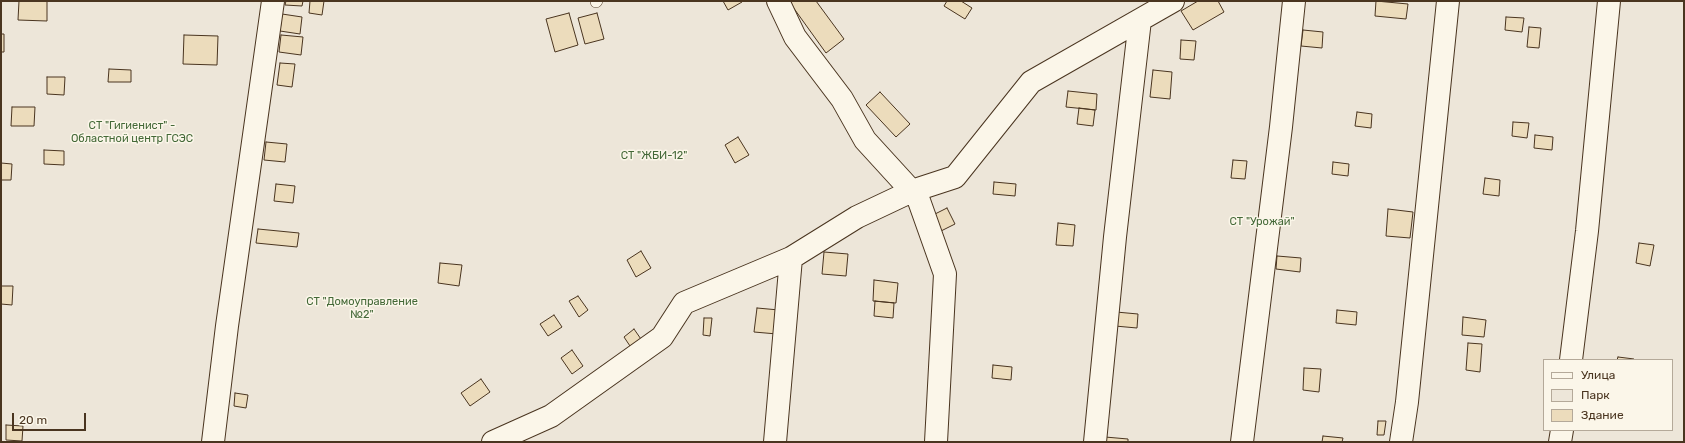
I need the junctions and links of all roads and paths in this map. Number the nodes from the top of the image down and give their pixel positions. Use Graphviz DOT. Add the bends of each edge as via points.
graph roads {
  1 [pos="273,1"];
  2 [pos="778,1"];
  3 [pos="1173,1"];
  4 [pos="1294,1"];
  5 [pos="1448,1"];
  6 [pos="1609,1"];
  7 [pos="1140,20"];
  8 [pos="912,191"];
  9 [pos="792,258"];
  10 [pos="1571,359"];
  11 [pos="1562,431"];
  12 [pos="213,442"];
  13 [pos="493,442"];
  14 [pos="775,442"];
  15 [pos="936,442"];
  16 [pos="1095,442"];
  17 [pos="1242,442"];
  18 [pos="1402,442"];
  19 [pos="1560,442"];
  1 -- 12 [label="street"];
  2 -- 8 [label="street" via="795,36 842,99 865,140"];
  3 -- 7 [label="street"];
  4 -- 17 [label="street"];
  5 -- 18 [label="street"];
  6 -- 10 [label="street" via="1587,231"];
  7 -- 8 [label="street" via="1031,82 955,177"];
  7 -- 16 [label="street"];
  8 -- 9 [label="street" via="857,217"];
  8 -- 15 [label="street" via="918,198 945,274"];
  9 -- 13 [label="street" via="684,303 662,337 551,416"];
  9 -- 14 [label="street"];
  11 -- 19 [label="street"];
}
